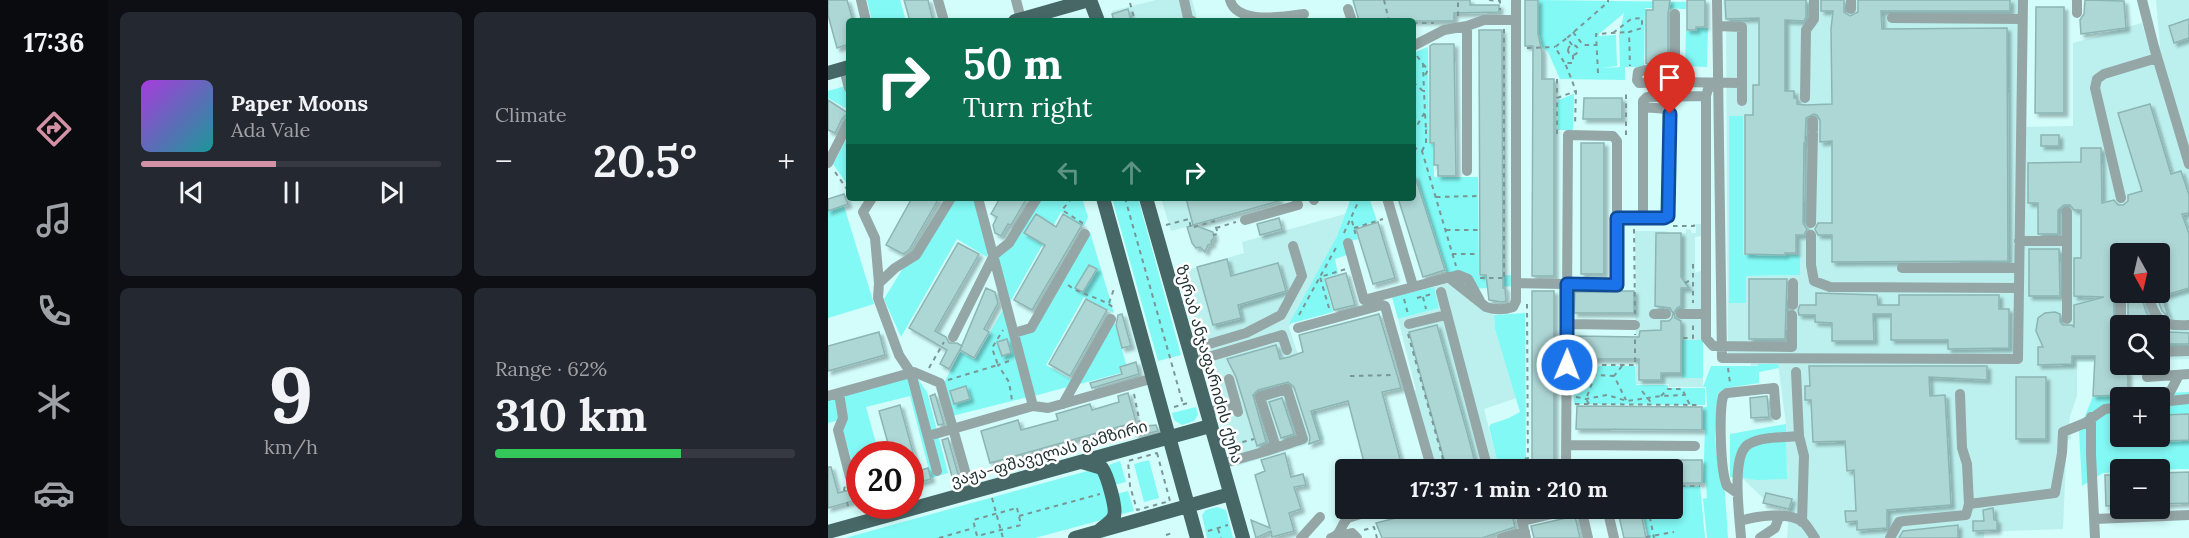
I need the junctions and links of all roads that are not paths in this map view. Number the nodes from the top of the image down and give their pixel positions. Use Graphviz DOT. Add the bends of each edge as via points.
graph roads {
  1 [pos="861,0"];
  2 [pos="938,0"];
  3 [pos="1016,0"];
  4 [pos="1089,0"];
  5 [pos="1184,0"];
  6 [pos="1230,0"];
  7 [pos="1516,0"];
  8 [pos="1717,0"];
  9 [pos="1814,0"];
  10 [pos="2023,0"];
  11 [pos="2077,0"];
  12 [pos="2142,0"];
  13 [pos="1348,9"];
  14 [pos="1050,11"];
  15 [pos="2077,13"];
  16 [pos="1304,14"];
  17 [pos="1675,14"];
  18 [pos="865,18"];
  19 [pos="943,18"];
  20 [pos="1018,18"];
  21 [pos="1025,18"];
  22 [pos="1097,18"];
  23 [pos="1188,18"];
  24 [pos="1351,18"];
  25 [pos="1892,18"];
  26 [pos="2022,18"];
  27 [pos="1507,19"];
  28 [pos="1462,24"];
  29 [pos="1718,26"];
  30 [pos="1416,48"];
  31 [pos="2157,58"];
  32 [pos="846,68"];
  33 [pos="1646,70"];
  34 [pos="828,73"];
  35 [pos="1675,82"];
  36 [pos="1718,82"];
  37 [pos="1742,83"];
  38 [pos="1706,96"];
  39 [pos="1805,98"];
  40 [pos="1742,101"];
  41 [pos="1645,102"];
  42 [pos="846,128"];
  43 [pos="1813,128"];
  44 [pos="828,163"];
  45 [pos="2189,164"];
  46 [pos="1467,171"];
  47 [pos="1706,173"];
  48 [pos="1721,173"];
  49 [pos="2121,198"];
  50 [pos="870,201"];
  51 [pos="949,201"];
  52 [pos="979,201"];
  53 [pos="1035,201"];
  54 [pos="1104,201"];
  55 [pos="1147,201"];
  56 [pos="1297,201"];
  57 [pos="1388,201"];
  58 [pos="2067,212"];
  59 [pos="1617,218"];
  60 [pos="1242,221"];
  61 [pos="1636,222"];
  62 [pos="1086,230"];
  63 [pos="2019,241"];
  64 [pos="2067,241"];
  65 [pos="1348,243"];
  66 [pos="1293,246"];
  67 [pos="994,255"];
  68 [pos="1706,260"];
  69 [pos="1722,260"];
  70 [pos="1902,268"];
  71 [pos="2019,268"];
  72 [pos="1458,277"];
  73 [pos="1516,281"];
  74 [pos="879,283"];
  75 [pos="1793,283"];
  76 [pos="1567,284"];
  77 [pos="2019,288"];
  78 [pos="1417,289"];
  79 [pos="1441,292"];
  80 [pos="1482,303"];
  81 [pos="2150,303"];
  82 [pos="1681,314"];
  83 [pos="1706,314"];
  84 [pos="1446,315"];
  85 [pos="1115,316"];
  86 [pos="1408,319"];
  87 [pos="2067,319"];
  88 [pos="1567,324"];
  89 [pos="1635,325"];
  90 [pos="2189,326"];
  91 [pos="1299,328"];
  92 [pos="1014,333"];
  93 [pos="953,337"];
  94 [pos="1722,346"];
  95 [pos="1287,350"];
  96 [pos="2189,351"];
  97 [pos="2170,352"];
  98 [pos="1190,356"];
  99 [pos="1796,372"];
  100 [pos="910,373"];
  101 [pos="2184,375"];
  102 [pos="1154,378"];
  103 [pos="2147,378"];
  104 [pos="1229,379"];
  105 [pos="2170,393"];
  106 [pos="833,394"];
  107 [pos="1960,394"];
  108 [pos="2189,399"];
  109 [pos="2170,400"];
  110 [pos="1064,404"];
  111 [pos="1034,406"];
  112 [pos="2110,408"];
  113 [pos="1776,415"];
  114 [pos="2091,417"];
  115 [pos="1208,420"];
  116 [pos="953,429"];
  117 [pos="928,436"];
  118 [pos="1799,436"];
  119 [pos="1170,437"];
  120 [pos="1566,445"];
  121 [pos="1695,446"];
  122 [pos="1268,450"];
  123 [pos="1429,459"];
  124 [pos="1485,459"];
  125 [pos="1566,459"];
  126 [pos="846,461"];
  127 [pos="1082,462"];
  128 [pos="1221,464"];
  129 [pos="937,471"];
  130 [pos="971,492"];
  131 [pos="1737,493"];
  132 [pos="1230,494"];
  133 [pos="1969,504"];
  134 [pos="1189,507"];
  135 [pos="2189,515"];
  136 [pos="1320,517"];
  137 [pos="1779,517"];
  138 [pos="1347,519"];
  139 [pos="1531,519"];
  140 [pos="1582,519"];
  141 [pos="1610,519"];
  142 [pos="2095,519"];
  143 [pos="1740,520"];
  144 [pos="1802,522"];
  145 [pos="828,532"];
  146 [pos="1098,532"];
  147 [pos="1201,535"];
  148 [pos="1525,535"];
  149 [pos="1355,536"];
  150 [pos="1334,537"];
  151 [pos="1075,538"];
  152 [pos="1243,538"];
  153 [pos="1302,538"];
  154 [pos="1502,538"];
  155 [pos="1588,538"];
  156 [pos="1614,538"];
  157 [pos="1741,538"];
  158 [pos="1760,538"];
  159 [pos="1815,538"];
  160 [pos="1890,538"];
  161 [pos="2095,538"];
  1 -- 18 [label="street"];
  2 -- 19 [label="street"];
  3 -- 20 [label="street"];
  4 -- 14 [label="main road"];
  4 -- 22 [label="main road"];
  5 -- 23 [label="street"];
  6 -- 16 [label="street" via="1237,12 1255,16"];
  7 -- 27 [label="street"];
  8 -- 29 [label="street"];
  9 -- 39 [label="street" via="1814,19 1806,30"];
  10 -- 26 [label="street"];
  11 -- 15 [label="street"];
  12 -- 31 [label="street"];
  13 -- 24 [label="street"];
  14 -- 21 [label="main road"];
  17 -- 35 [label="street"];
  25 -- 26 [label="street"];
  26 -- 63 [label="street"];
  27 -- 28 [label="street"];
  27 -- 73 [label="street"];
  28 -- 30 [label="street"];
  28 -- 46 [label="street"];
  29 -- 36 [label="street"];
  29 -- 37 [label="street" via="1742,27"];
  31 -- 45 [label="street"];
  31 -- 49 [label="street" via="2097,79 2095,88"];
  32 -- 34 [label="main road"];
  33 -- 35 [label="street" via="1638,72 1639,82"];
  35 -- 36 [label="street"];
  36 -- 37 [label="street"];
  36 -- 38 [label="street" via="1708,89"];
  36 -- 48 [label="street"];
  37 -- 40 [label="street"];
  38 -- 41 [label="street"];
  38 -- 47 [label="street"];
  41 -- 61 [label="street" via="1643,212"];
  41 -- 61 [label="street" via="1670,114 1669,212 1664,218"];
  42 -- 44 [label="street"];
  43 -- 77 [label="street" via="1814,281 1830,287"];
  47 -- 48 [label="street"];
  47 -- 68 [label="street"];
  48 -- 69 [label="street"];
  50 -- 74 [label="street" via="863,212 875,238"];
  51 -- 74 [label="street" via="916,255"];
  52 -- 67 [label="street"];
  53 -- 67 [label="street" via="1009,243"];
  54 -- 102 [label="main road"];
  55 -- 98 [label="main road, ზურაბ ანჯაფარიძის ქუჩა"];
  56 -- 60 [label="street" via="1298,205"];
  57 -- 78 [label="street"];
  58 -- 64 [label="street"];
  59 -- 61 [label="street"];
  59 -- 76 [label="street" via="1617,285"];
  59 -- 76 [label="street" via="1617,141 1613,136 1572,134"];
  62 -- 92 [label="street" via="1031,328"];
  63 -- 64 [label="street"];
  63 -- 71 [label="street"];
  64 -- 87 [label="street"];
  65 -- 78 [label="street" via="1364,300"];
  66 -- 98 [label="street" via="1302,276 1281,315"];
  67 -- 92 [label="street"];
  67 -- 93 [label="street"];
  68 -- 69 [label="street"];
  68 -- 83 [label="street"];
  69 -- 94 [label="street"];
  70 -- 71 [label="street"];
  71 -- 77 [label="street"];
  72 -- 78 [label="street"];
  72 -- 80 [label="street"];
  72 -- 80 [label="street"];
  73 -- 76 [label="street"];
  73 -- 80 [label="street" via="1513,307 1493,310"];
  74 -- 100 [label="street" via="878,298 899,356"];
  75 -- 94 [label="street" via="1792,347"];
  76 -- 88 [label="street"];
  77 -- 94 [label="street" via="2018,358 1722,358"];
  79 -- 84 [label="street"];
  81 -- 90 [label="street" via="2163,323"];
  82 -- 83 [label="street"];
  83 -- 94 [label="street" via="1706,338 1713,346"];
  84 -- 86 [label="street"];
  84 -- 124 [label="street"];
  85 -- 110 [label="street"];
  88 -- 89 [label="street"];
  88 -- 120 [label="street" via="1570,400"];
  91 -- 123 [label="street" via="1385,306"];
  92 -- 111 [label="street"];
  95 -- 98 [label="street" via="1282,335"];
  96 -- 97 [label="street"];
  98 -- 115 [label="main road, ზურაბ ანჯაფარიძის ქუჩა"];
  99 -- 118 [label="street"];
  100 -- 106 [label="street"];
  100 -- 116 [label="street" via="940,382"];
  100 -- 117 [label="street"];
  101 -- 103 [label="street"];
  101 -- 105 [label="street"];
  102 -- 110 [label="street"];
  102 -- 119 [label="main road"];
  104 -- 115 [label="street" via="1237,408"];
  106 -- 126 [label="street" via="843,418 838,430"];
  107 -- 133 [label="street"];
  108 -- 109 [label="street"];
  110 -- 111 [label="street"];
  111 -- 116 [label="street"];
  112 -- 114 [label="street"];
  113 -- 131 [label="street" via="1774,388 1723,396 1724,472 1727,486"];
  114 -- 133 [label="street" via="2062,432 2055,493"];
  114 -- 142 [label="street"];
  115 -- 119 [label="main road, ვაჟა-ფშაველას გამზირი"];
  115 -- 128 [label="main road, ზურაბ ანჯაფარიძის ქუჩა"];
  116 -- 117 [label="street"];
  116 -- 130 [label="street"];
  117 -- 129 [label="street"];
  118 -- 131 [label="street" via="1764,440 1742,448"];
  118 -- 144 [label="street" via="1803,456"];
  119 -- 127 [label="main road, ვაჟა-ფშაველას გამზირი"];
  119 -- 134 [label="main road"];
  120 -- 121 [label="street"];
  120 -- 125 [label="street"];
  122 -- 122 [label="street" via="1303,439 1287,389 1260,397 1275,444"];
  122 -- 128 [label="street"];
  127 -- 130 [label="main road, ვაჟა-ფშაველას გამზირი"];
  127 -- 146 [label="main road" via="1098,465 1104,471 1112,500 1114,516"];
  128 -- 132 [label="main road, ზურაბ ანჯაფარიძის ქუჩა"];
  130 -- 145 [label="main road, ვაჟა-ფშაველას გამზირი"];
  131 -- 143 [label="street"];
  132 -- 134 [label="main road"];
  132 -- 152 [label="main road, ზურაბ ანჯაფარიძის ქუჩა"];
  133 -- 160 [label="street" via="1966,515 1961,517 1899,522"];
  134 -- 146 [label="main road"];
  134 -- 147 [label="main road"];
  135 -- 142 [label="street"];
  136 -- 153 [label="street"];
  137 -- 143 [label="street" via="1768,514"];
  137 -- 144 [label="street"];
  137 -- 158 [label="street" via="1775,528"];
  138 -- 150 [label="street"];
  139 -- 148 [label="street" via="1522,521"];
  140 -- 155 [label="street"];
  141 -- 156 [label="street"];
  142 -- 161 [label="street"];
  143 -- 157 [label="street"];
  144 -- 159 [label="street"];
  146 -- 151 [label="main road"];
  148 -- 154 [label="street"];
  149 -- 150 [label="street"];
}
